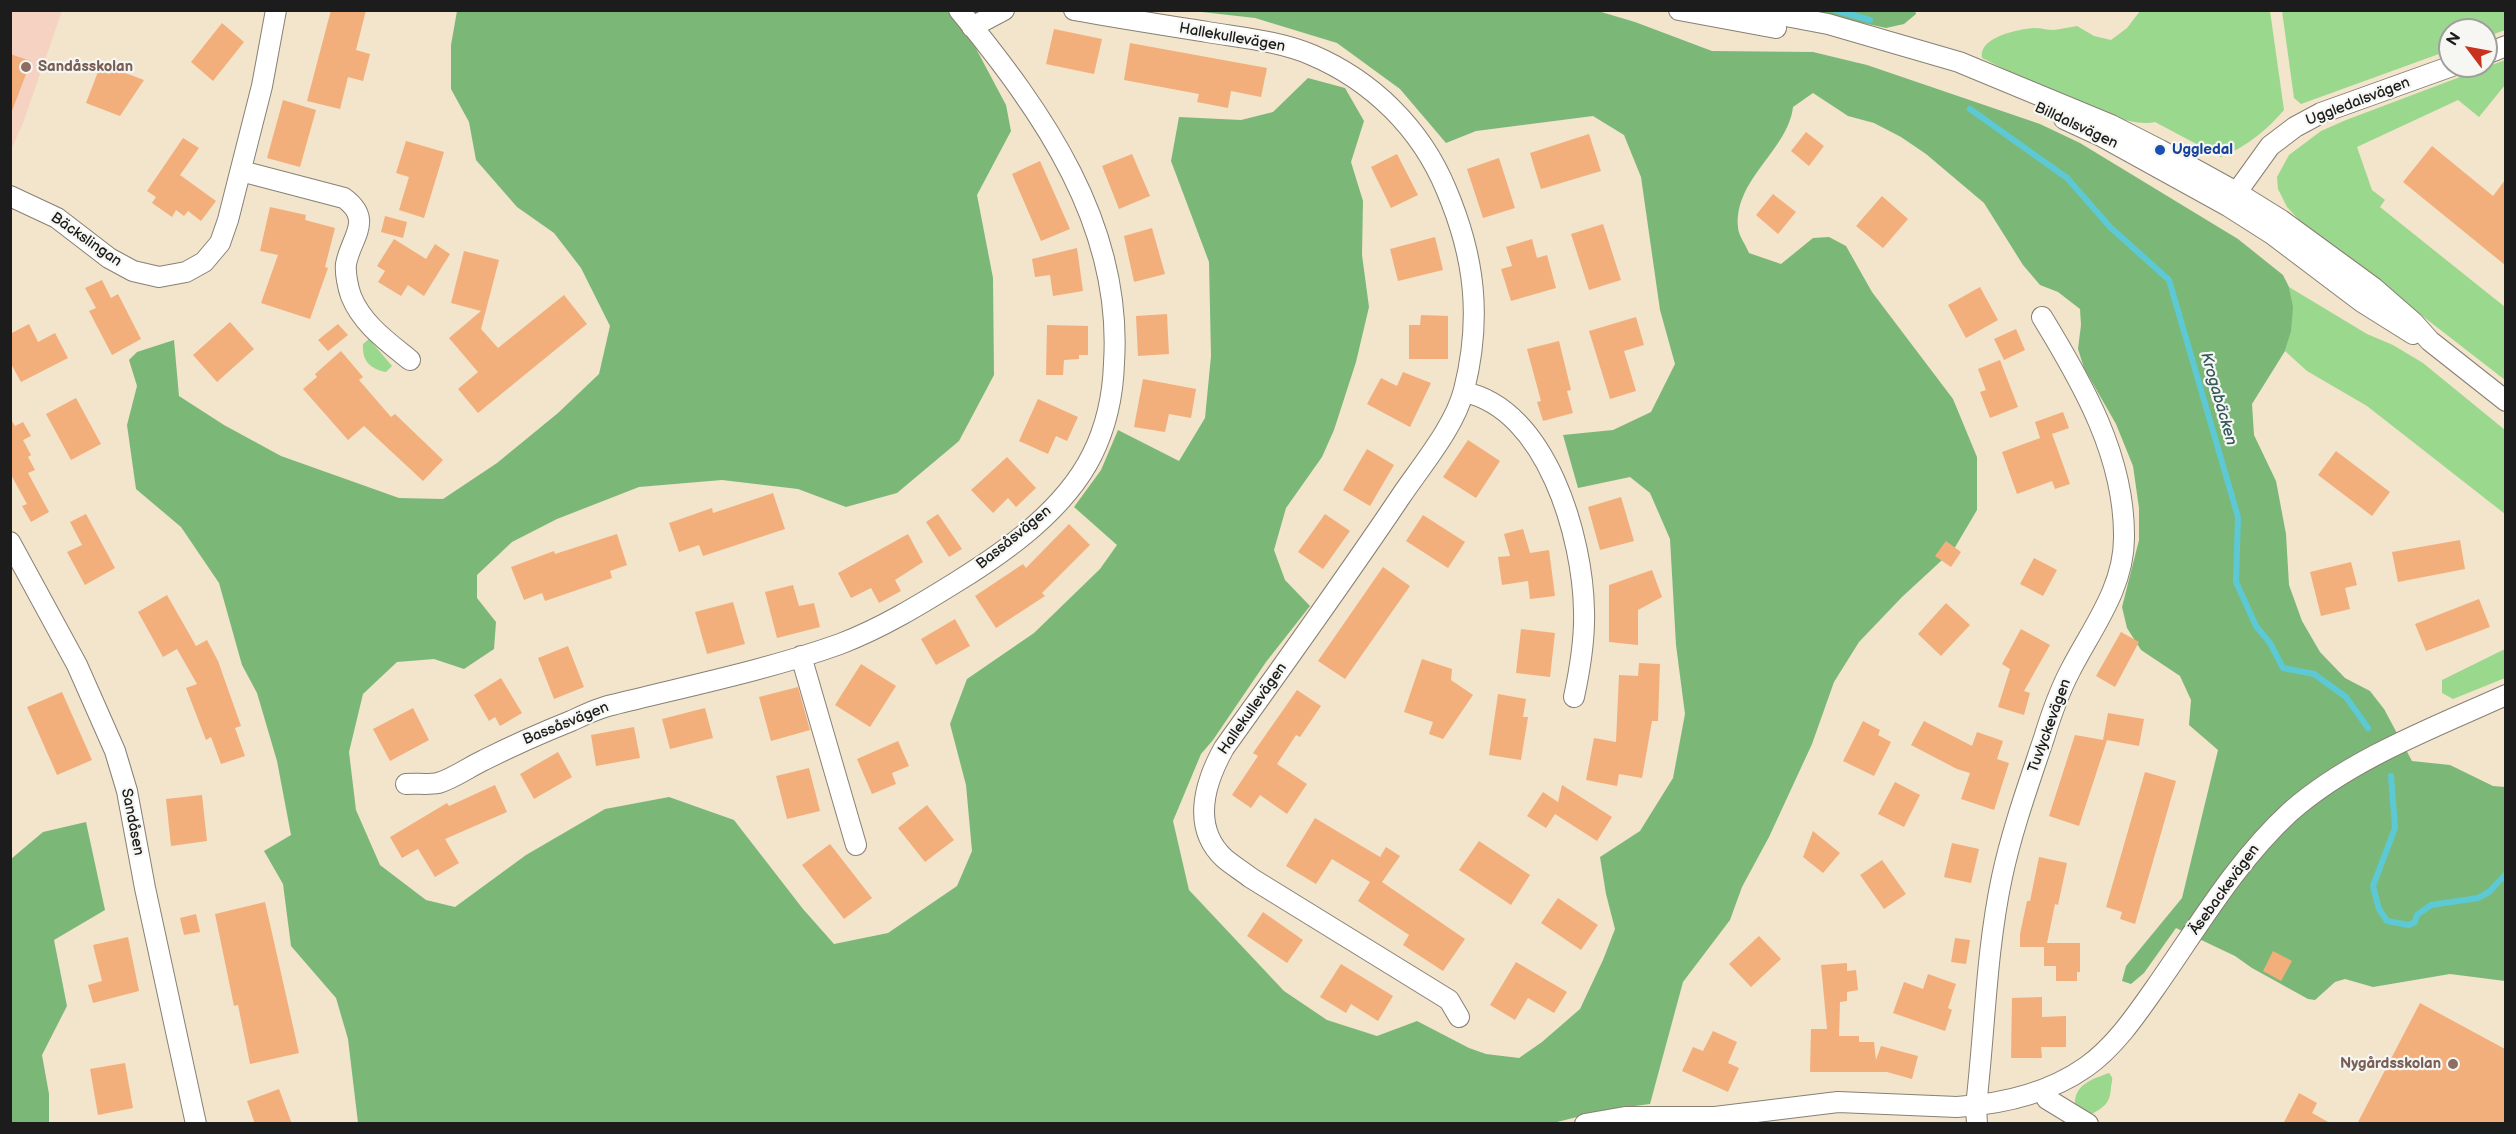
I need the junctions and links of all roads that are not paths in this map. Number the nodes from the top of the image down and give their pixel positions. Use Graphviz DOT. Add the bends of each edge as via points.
graph roads {
  1 [pos="276,10"];
  2 [pos="959,10"];
  3 [pos="1004,10"];
  4 [pos="1074,10"];
  5 [pos="1678,10"];
  6 [pos="1754,10"];
  7 [pos="972,27"];
  8 [pos="2438,71"];
  9 [pos="241,171"];
  10 [pos="10,196"];
  11 [pos="2232,199"];
  12 [pos="2042,316"];
  13 [pos="410,360"];
  14 [pos="1464,392"];
  15 [pos="2505,401"];
  16 [pos="10,542"];
  17 [pos="801,656"];
  18 [pos="2505,696"];
  19 [pos="1574,697"];
  20 [pos="406,784"];
  21 [pos="856,845"];
  22 [pos="1459,1017"];
  23 [pos="2043,1091"];
  24 [pos="1977,1115"];
  25 [pos="196,1124"];
  26 [pos="1586,1124"];
  27 [pos="2088,1124"];
  1 -- 9 [label="street, Bäckslingan"];
  2 -- 7 [label="street, Bassåsvägen"];
  3 -- 7 [label="street"];
  4 -- 14 [label="street, Hallekullevägen" via="1282,45 1345,72 1393,109 1430,157 1454,206 1468,256 1475,299 1475,334"];
  5 -- 11 [label="street, Billdalsvägen" via="1824,36 1954,75 2014,97"];
  6 -- 11 [label="street, Billdalsvägen" via="1838,27 1960,63 2111,125"];
  7 -- 17 [label="street, Bassåsvägen" via="1053,138 1100,239 1112,292 1116,344 1104,426 1091,457 1065,494 986,564 879,627"];
  8 -- 11 [label="street, Uggledalsvägen" via="2320,113 2295,127 2270,146"];
  9 -- 10 [label="street, Bäckslingan" via="220,243 204,262 186,272 159,277 133,271 109,258 57,218"];
  9 -- 13 [label="street" via="344,198 355,206 361,228 346,265 350,294 359,313 374,330"];
  11 -- 15 [label="street, Billdalsvägen" via="2362,302 2430,341"];
  12 -- 24 [label="street, Tuvlyckevägen" via="2107,440 2121,490 2124,539 2114,590 2070,670 2052,713 2002,875 1986,987"];
  14 -- 19 [label="street" via="1489,401 1527,433 1555,483 1570,522 1581,568 1584,610 1583,649"];
  14 -- 22 [label="street, Hallekullevägen" via="1441,438 1355,566 1224,748 1212,770 1203,801 1205,823 1223,857 1449,1000"];
  16 -- 25 [label="street, Sandåsen" via="77,665 115,751 127,791"];
  17 -- 20 [label="street, Bassåsvägen" via="605,706 437,783"];
  17 -- 21 [label="street"];
  18 -- 23 [label="street, Äsebackevägen" via="2352,768 2292,811 2230,878 2126,1027 2088,1065"];
  23 -- 24 [label="street, Äsebackevägen"];
  23 -- 27 [label="street" via="2047,1099"];
  24 -- 26 [label="street, Äsebackevägen" via="1957,1107 1838,1102 1715,1117 1625,1117"];
}
